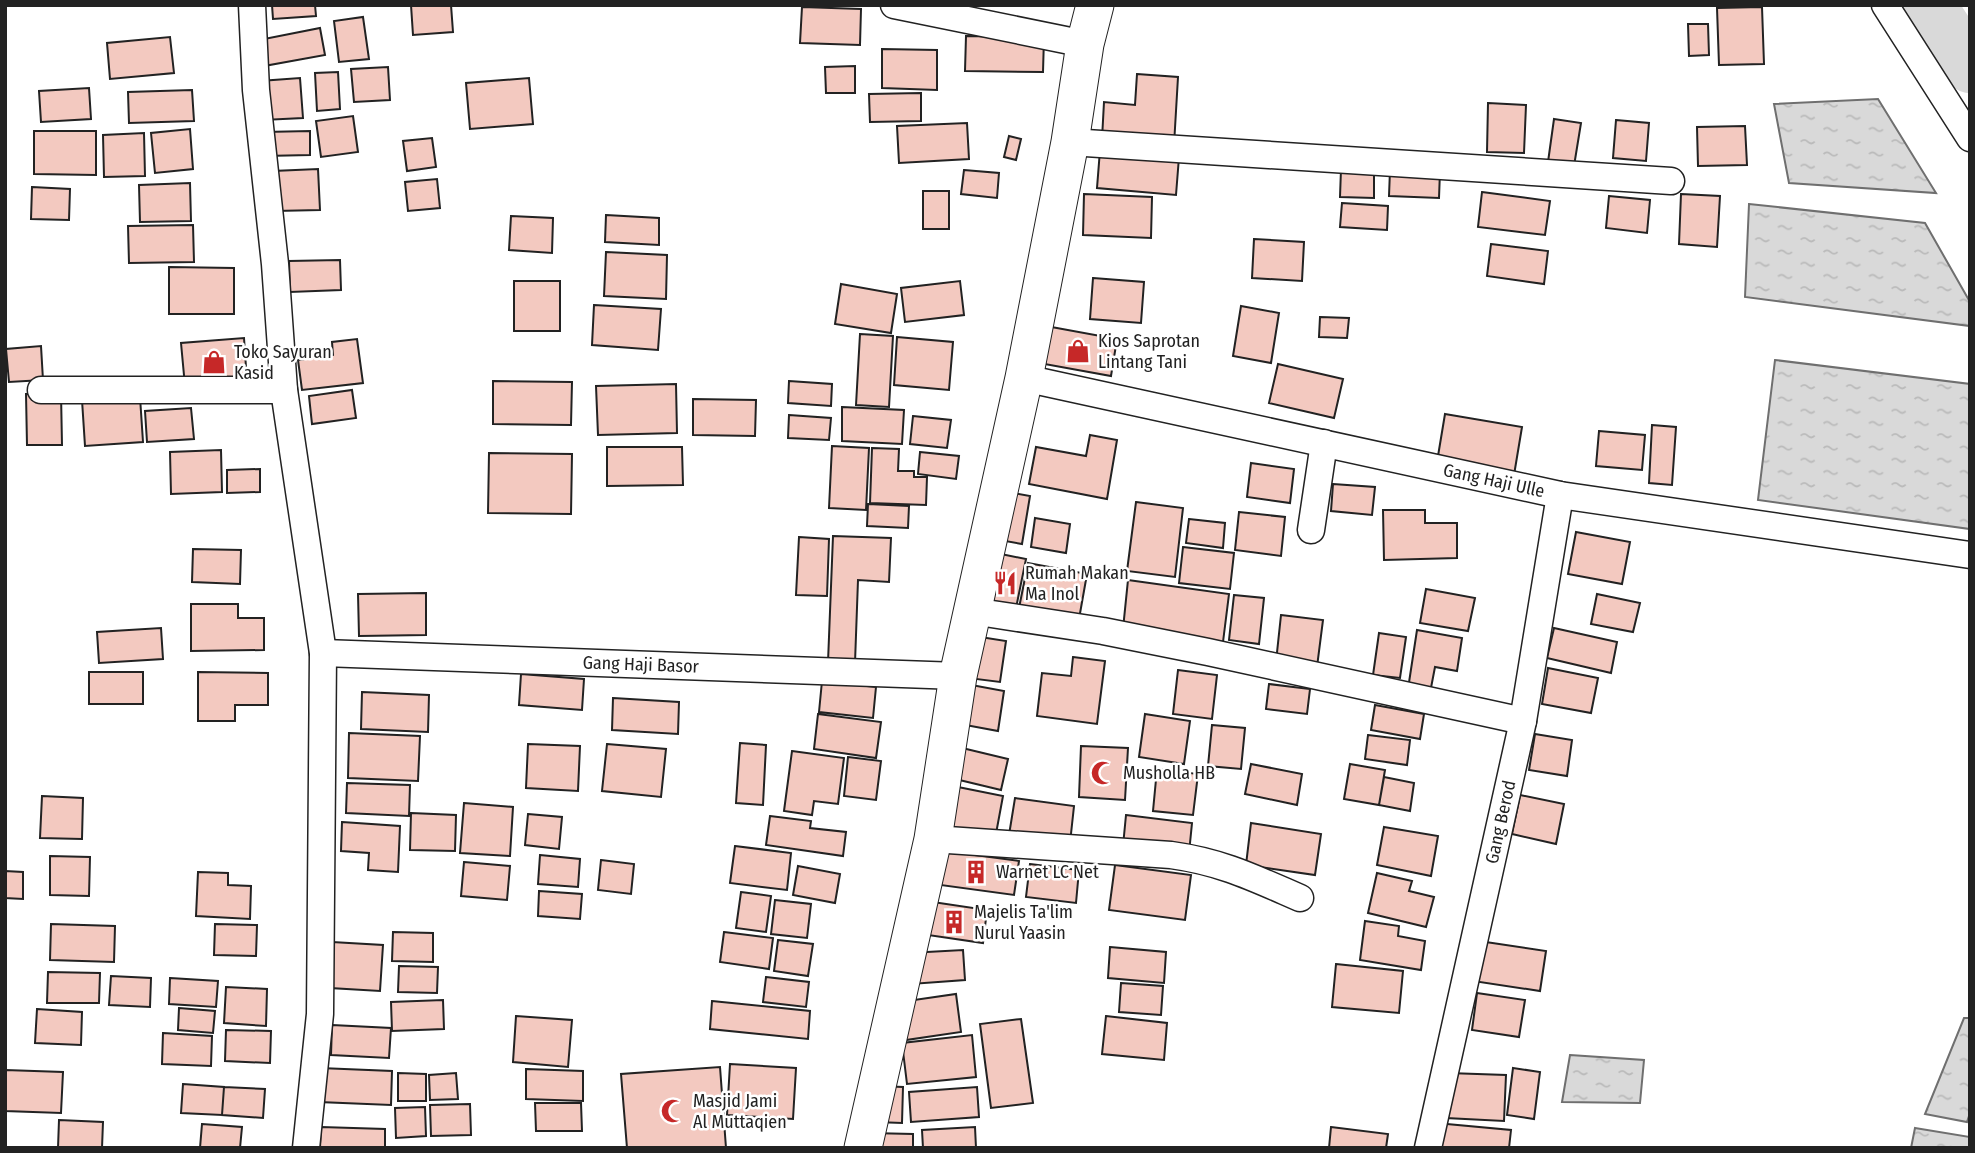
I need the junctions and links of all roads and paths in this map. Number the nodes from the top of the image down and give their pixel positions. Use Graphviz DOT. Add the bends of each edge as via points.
graph roads {
  1 [pos="252,5"];
  2 [pos="894,5"];
  3 [pos="1095,5"];
  4 [pos="1885,5"];
  5 [pos="1084,44"];
  6 [pos="1970,138"];
  7 [pos="1070,142"];
  8 [pos="1671,180"];
  9 [pos="1024,378"];
  10 [pos="41,390"];
  11 [pos="284,390"];
  12 [pos="1324,443"];
  13 [pos="1560,495"];
  14 [pos="1311,530"];
  15 [pos="1970,555"];
  16 [pos="972,611"];
  17 [pos="323,653"];
  18 [pos="958,676"];
  19 [pos="1522,721"];
  20 [pos="933,839"];
  21 [pos="1300,898"];
  22 [pos="306,1148"];
  23 [pos="863,1148"];
  24 [pos="1428,1148"];
  1 -- 11 [label="street"];
  2 -- 5 [label="street"];
  3 -- 5 [label="street"];
  4 -- 6 [label="street"];
  5 -- 7 [label="street"];
  7 -- 8 [label="street"];
  7 -- 9 [label="street"];
  9 -- 12 [label="street, Gang Haji Ulle"];
  9 -- 16 [label="street"];
  10 -- 11 [label="street"];
  11 -- 17 [label="street"];
  12 -- 13 [label="street, Gang Haji Ulle"];
  12 -- 14 [label="street"];
  13 -- 15 [label="street, Gang Haji Ulle"];
  13 -- 19 [label="street, Gang Berod"];
  16 -- 18 [label="street"];
  16 -- 19 [label="street" via="1103,631"];
  17 -- 18 [label="street, Gang Haji Basor"];
  17 -- 22 [label="street" via="320,1014"];
  18 -- 20 [label="street"];
  19 -- 24 [label="street, Gang Berod"];
  20 -- 21 [label="street" via="1202,859"];
  20 -- 23 [label="street"];
}
